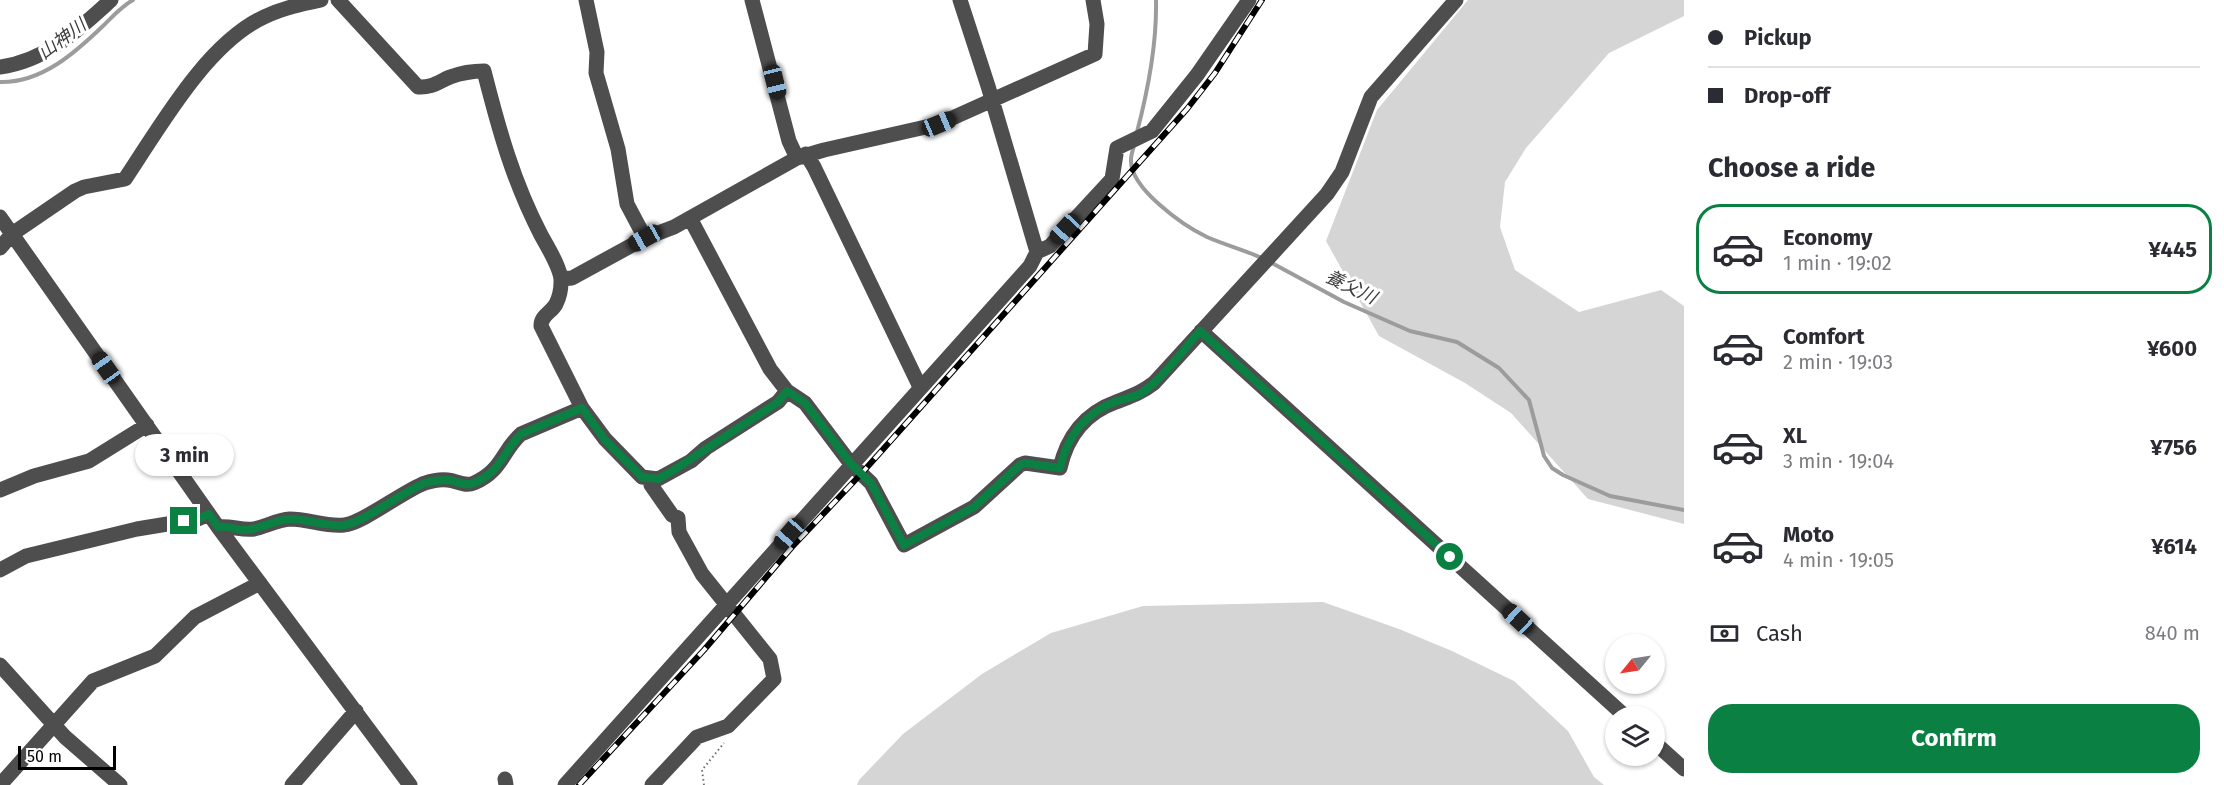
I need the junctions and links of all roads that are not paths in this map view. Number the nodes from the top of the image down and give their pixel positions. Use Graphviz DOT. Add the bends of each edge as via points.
graph roads {
  1 [pos="111,0"];
  2 [pos="321,0"];
  3 [pos="338,0"];
  4 [pos="586,0"];
  5 [pos="752,0"];
  6 [pos="960,0"];
  7 [pos="1092,0"];
  8 [pos="1249,0"];
  9 [pos="1456,0"];
  10 [pos="0,67"];
  11 [pos="992,101"];
  12 [pos="802,156"];
  13 [pos="0,217"];
  14 [pos="690,218"];
  15 [pos="12,234"];
  16 [pos="645,238"];
  17 [pos="0,248"];
  18 [pos="1037,252"];
  19 [pos="561,279"];
  20 [pos="1200,331"];
  21 [pos="920,387"];
  22 [pos="787,391"];
  23 [pos="582,408"];
  24 [pos="147,425"];
  25 [pos="851,464"];
  26 [pos="650,480"];
  27 [pos="0,490"];
  28 [pos="214,521"];
  29 [pos="0,570"];
  30 [pos="260,583"];
  31 [pos="727,605"];
  32 [pos="0,665"];
  33 [pos="1614,706"];
  34 [pos="356,711"];
  35 [pos="53,725"];
  36 [pos="1665,752"];
  37 [pos="1684,769"];
  38 [pos="0,785"];
  39 [pos="120,785"];
  40 [pos="292,785"];
  41 [pos="410,785"];
  42 [pos="565,785"];
  43 [pos="652,785"];
  1 -- 10 [label="street" via="74,34 41,55"];
  2 -- 15 [label="street" via="262,17 225,44 191,82 125,179 75,191"];
  3 -- 19 [label="street" via="418,87 430,88 450,78 484,71 505,153"];
  4 -- 16 [label="street" via="597,52 596,73 618,149 627,204"];
  5 -- 12 [label="street" via="789,141"];
  6 -- 11 [label="street"];
  7 -- 11 [label="street" via="1097,24 1095,54"];
  8 -- 18 [label="street" via="1152,131 1117,148 1112,179 1050,246"];
  9 -- 20 [label="street" via="1380,85 1366,107 1336,183"];
  11 -- 12 [label="street" via="939,124"];
  11 -- 18 [label="street"];
  12 -- 14 [label="street"];
  12 -- 21 [label="street" via="814,166"];
  13 -- 15 [label="street"];
  14 -- 16 [label="street"];
  14 -- 22 [label="street" via="770,369"];
  15 -- 17 [label="street"];
  15 -- 24 [label="street"];
  16 -- 19 [label="street" via="572,278"];
  18 -- 21 [label="street" via="1030,266"];
  19 -- 23 [label="street" via="555,305 544,315 541,326"];
  20 -- 25 [label="street" via="1142,393 1107,406 1084,421 1063,452 1060,468 1020,465 974,507 904,545 871,483"];
  20 -- 33 [label="street"];
  21 -- 25 [label="street"];
  22 -- 25 [label="street" via="805,403"];
  22 -- 26 [label="street" via="778,402 691,461"];
  23 -- 26 [label="street" via="612,447"];
  23 -- 28 [label="street" via="521,434 502,462 474,483 428,482 345,526 290,519 243,530"];
  24 -- 27 [label="street" via="89,461"];
  24 -- 28 [label="street"];
  25 -- 31 [label="street"];
  26 -- 31 [label="street" via="672,515 678,518 679,532 702,574"];
  28 -- 29 [label="street" via="198,519 137,529 26,556"];
  28 -- 30 [label="street"];
  30 -- 34 [label="street"];
  30 -- 35 [label="street" via="195,617 155,656 93,681"];
  31 -- 42 [label="street"];
  31 -- 43 [label="street" via="770,659 774,679 728,726 697,737"];
  32 -- 35 [label="street"];
  34 -- 40 [label="street"];
  34 -- 41 [label="street"];
  35 -- 38 [label="street"];
  35 -- 39 [label="street"];
  36 -- 37 [label="street"];
}
